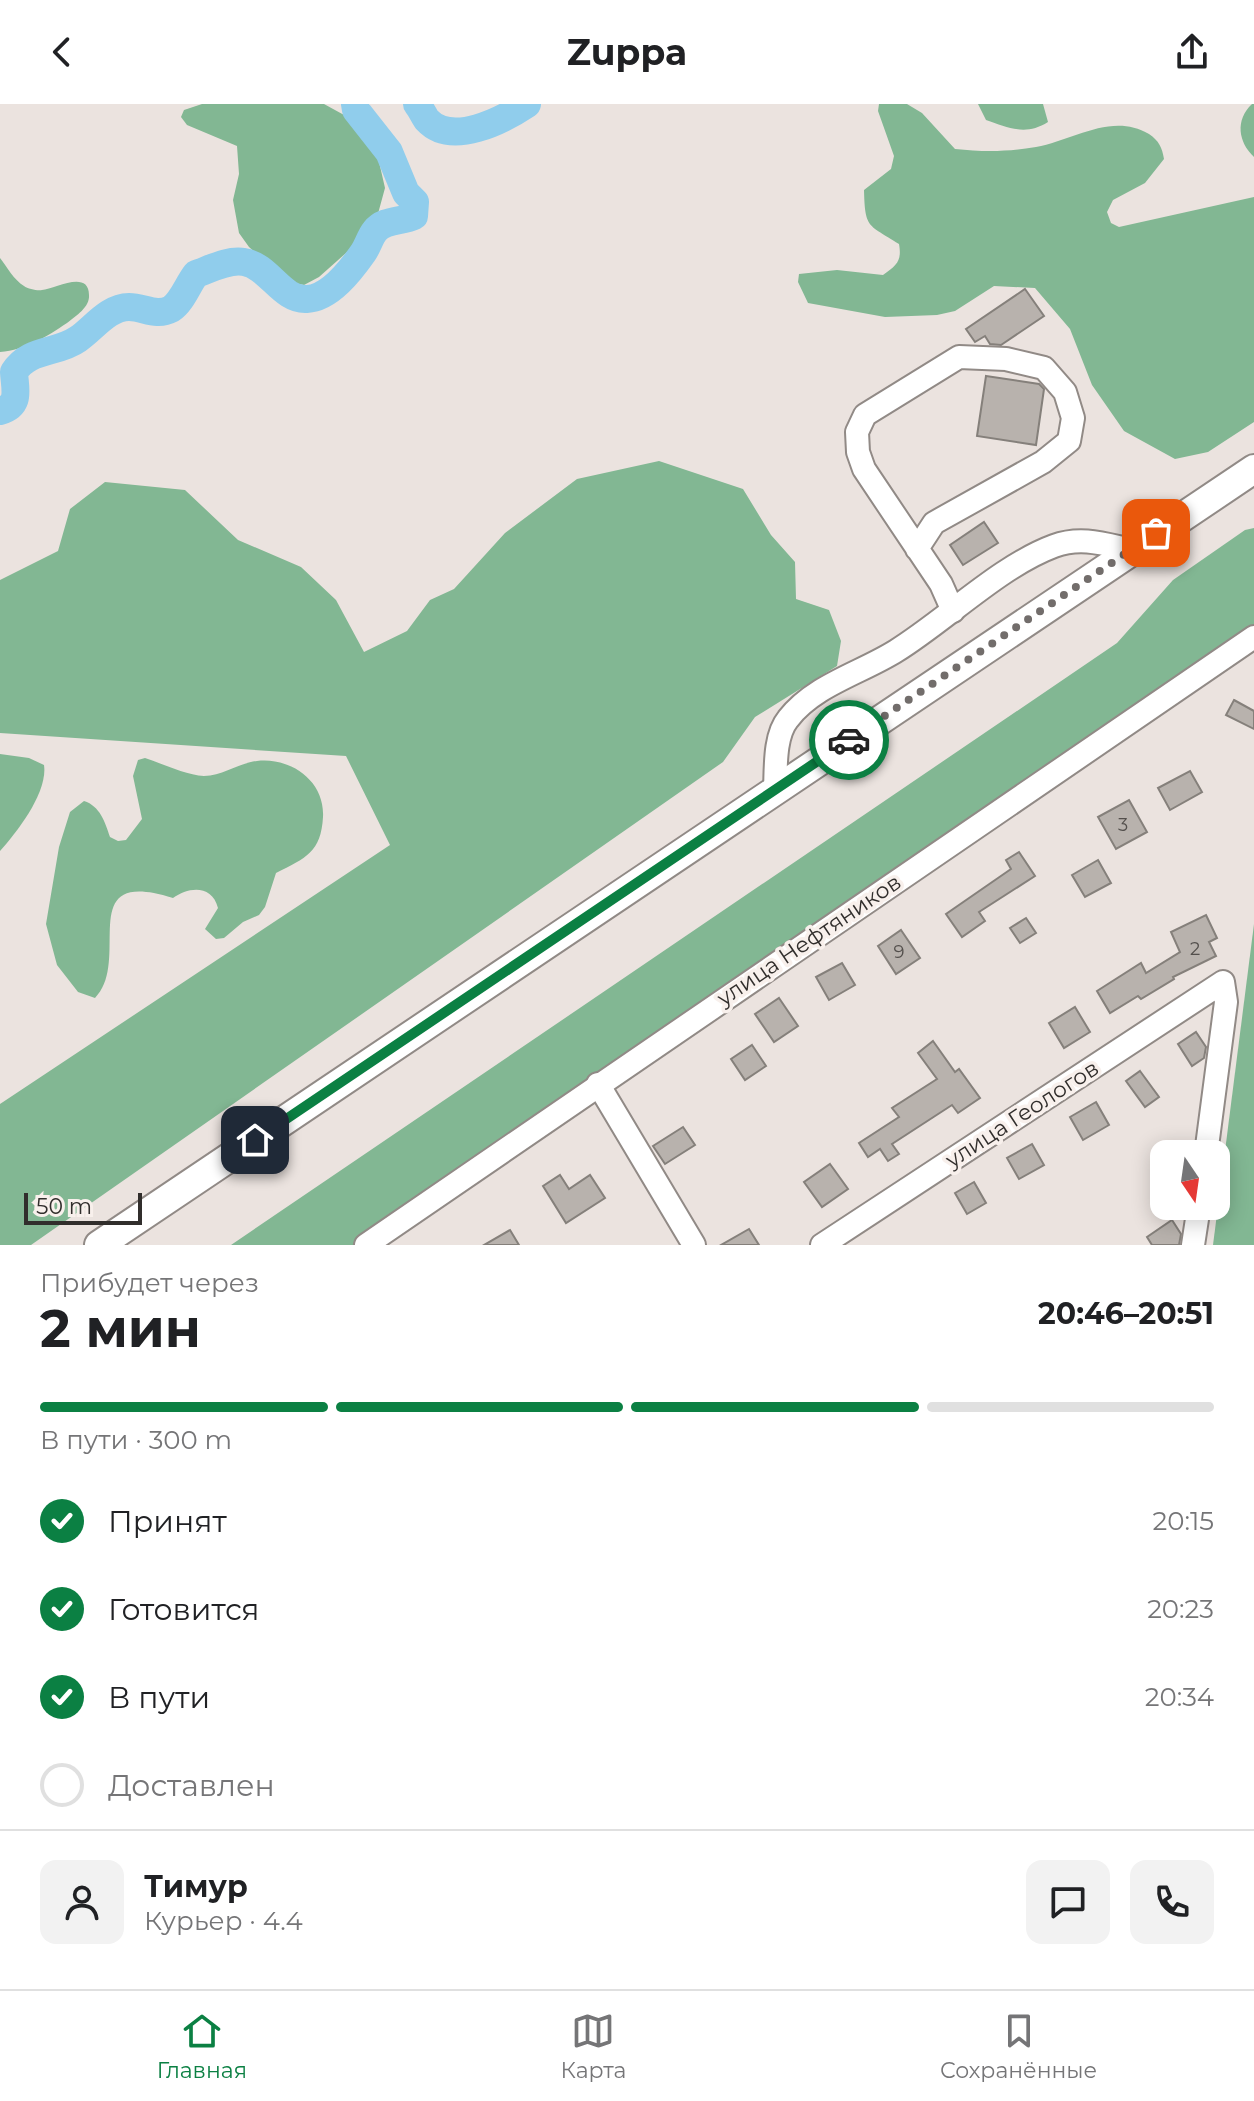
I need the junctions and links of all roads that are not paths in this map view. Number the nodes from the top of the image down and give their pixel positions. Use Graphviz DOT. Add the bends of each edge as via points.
graph roads {
  1 [pos="1254,469"];
  2 [pos="917,549"];
  3 [pos="1131,550"];
  4 [pos="953,611"];
  5 [pos="1254,637"];
  6 [pos="775,790"];
  7 [pos="598,1084"];
  8 [pos="1208,1140"];
  9 [pos="1197,1220"];
  10 [pos="99,1245"];
  11 [pos="366,1245"];
  12 [pos="694,1245"];
  13 [pos="822,1245"];
  14 [pos="1193,1245"];
  1 -- 3 [label="main road"];
  2 -- 2 [label="street" via="864,469 857,432 865,415 959,357 1006,359 1044,368 1065,392 1073,418 1069,441 1043,462 934,523"];
  2 -- 4 [label="street"];
  3 -- 4 [label="street" via="1082,539 1055,545"];
  3 -- 6 [label="main road"];
  4 -- 6 [label="street" via="895,652 812,696 786,720"];
  5 -- 7 [label="street, улица Нефтяников"];
  6 -- 10 [label="main road"];
  7 -- 11 [label="street, улица Нефтяников"];
  7 -- 12 [label="street"];
  8 -- 13 [label="street, улица Геологов" via="1226,1002 1223,982"];
  9 -- 14 [label="street"];
}
